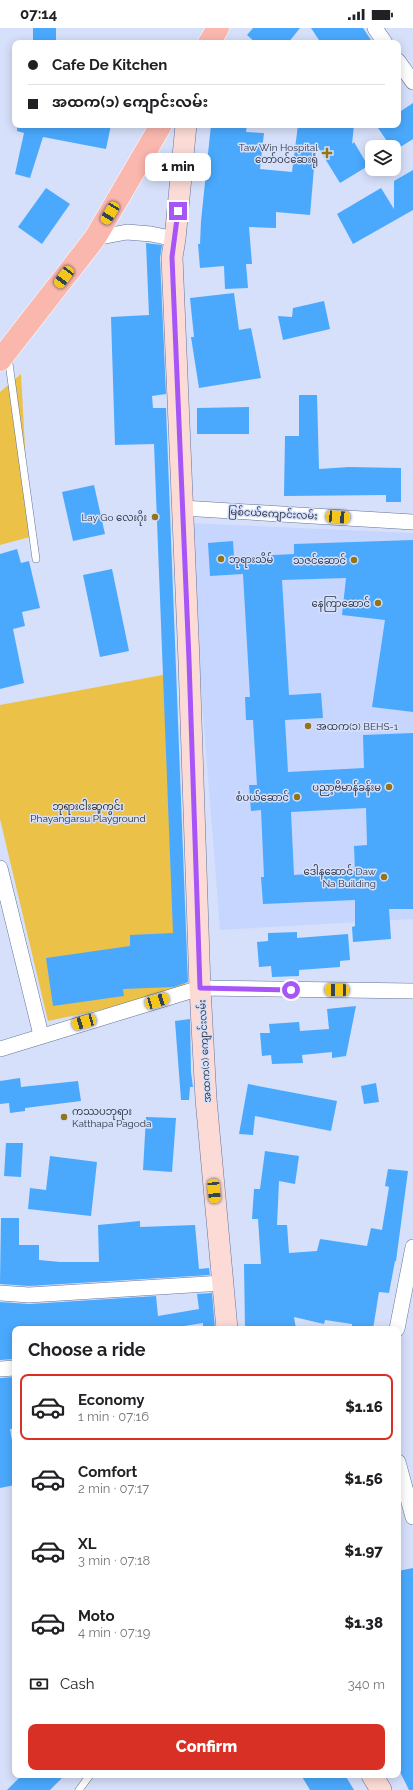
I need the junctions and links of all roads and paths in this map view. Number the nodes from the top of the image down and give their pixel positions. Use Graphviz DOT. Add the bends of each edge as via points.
graph roads {
  1 [pos="218,28"];
  2 [pos="375,28"];
  3 [pos="211,40"];
  4 [pos="383,40"];
  5 [pos="401,65"];
  6 [pos="413,82"];
  7 [pos="159,128"];
  8 [pos="186,128"];
  9 [pos="95,238"];
  10 [pos="175,239"];
  11 [pos="4,356"];
  12 [pos="182,508"];
  13 [pos="413,522"];
  14 [pos="36,559"];
  15 [pos="0,868"];
  16 [pos="200,988"];
  17 [pos="413,991"];
  18 [pos="41,1035"];
  19 [pos="0,1049"];
  20 [pos="413,1247"];
  21 [pos="223,1283"];
  22 [pos="0,1293"];
  23 [pos="227,1326"];
  24 [pos="398,1326"];
  25 [pos="12,1368"];
  26 [pos="0,1369"];
  27 [pos="401,1473"];
  28 [pos="413,1517"];
  29 [pos="88,1778"];
  30 [pos="374,1778"];
  31 [pos="79,1790"];
  32 [pos="381,1790"];
  1 -- 3 [label="main road"];
  2 -- 4 [label="street"];
  5 -- 6 [label="street"];
  7 -- 9 [label="main road"];
  8 -- 10 [label="main road, အထက(၁) ကျောင်းလမ်း"];
  9 -- 10 [label="street" via="127,232"];
  9 -- 11 [label="main road"];
  10 -- 12 [label="main road, အထက(၁) ကျောင်းလမ်း" via="172,257"];
  11 -- 14 [label="lane"];
  12 -- 13 [label="street, မြစ်ငယ်ကျောင်းလမ်း"];
  12 -- 16 [label="main road, အထက(၁) ကျောင်းလမ်း"];
  15 -- 18 [label="street"];
  16 -- 17 [label="street"];
  16 -- 18 [label="street"];
  16 -- 21 [label="main road, အထက(၁) ကျောင်းလမ်း" via="206,1099"];
  18 -- 19 [label="street"];
  20 -- 24 [label="street"];
  21 -- 22 [label="street" via="30,1295"];
  21 -- 23 [label="main road, အထက(၁) ကျောင်းလမ်း"];
  25 -- 26 [label="street"];
  27 -- 28 [label="street"];
  29 -- 31 [label="lane"];
  30 -- 32 [label="main road"];
}
